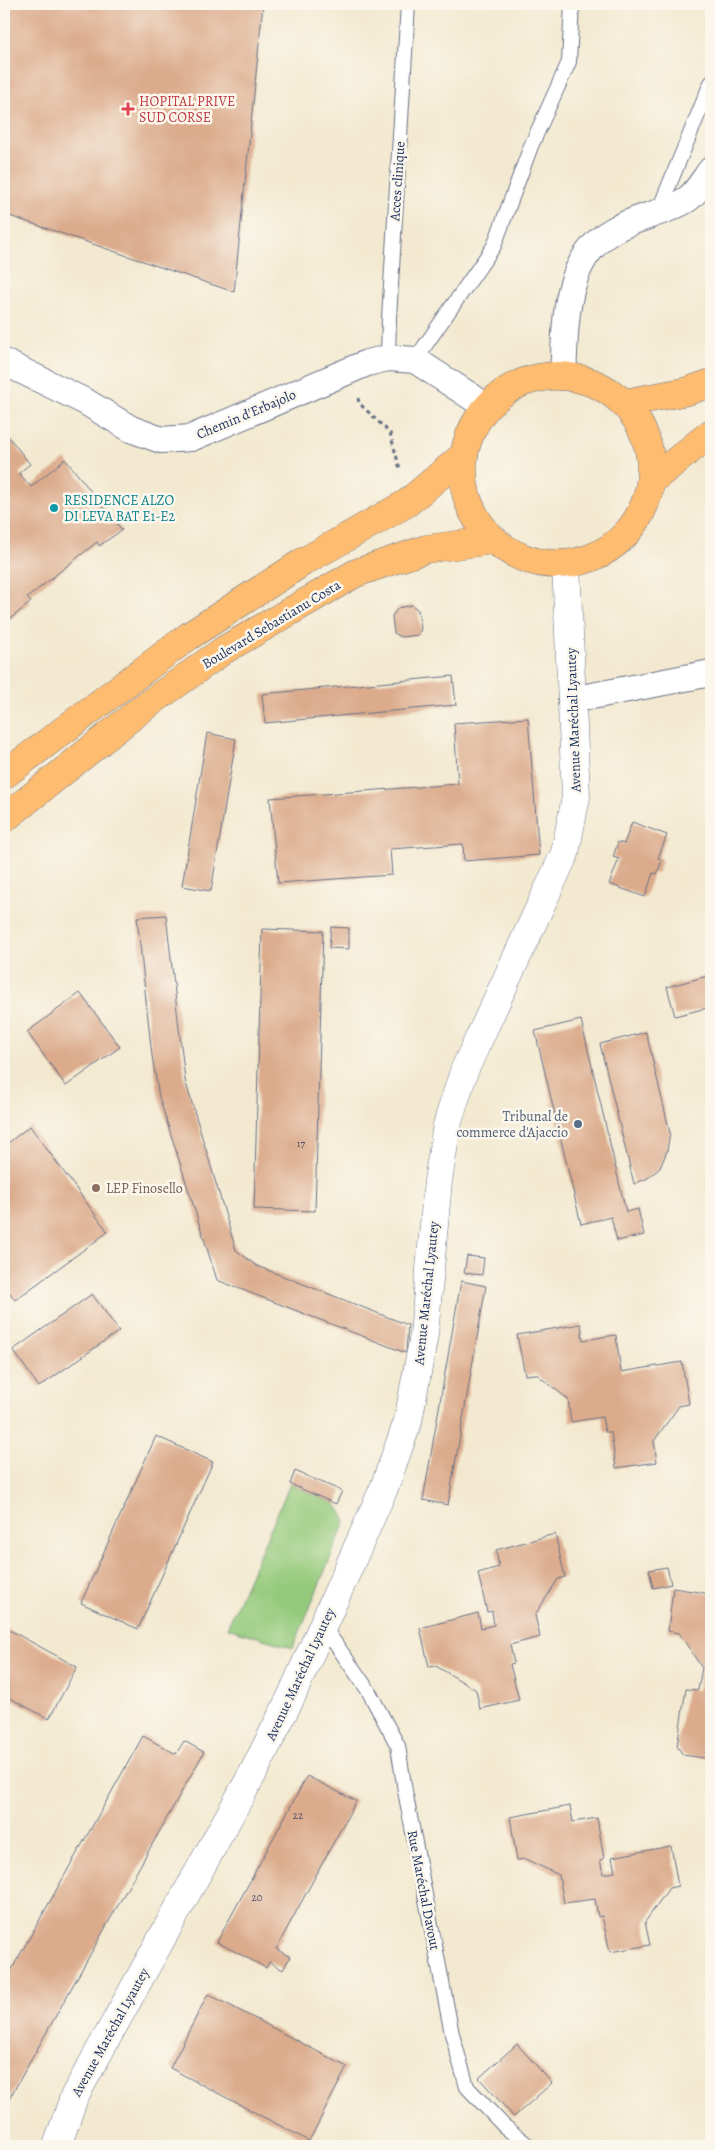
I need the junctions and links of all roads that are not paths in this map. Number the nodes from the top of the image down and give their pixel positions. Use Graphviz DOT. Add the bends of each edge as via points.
graph roads {
  1 [pos="408,4"];
  2 [pos="572,4"];
  3 [pos="711,83"];
  4 [pos="711,170"];
  5 [pos="658,213"];
  6 [pos="388,358"];
  7 [pos="415,360"];
  8 [pos="4,362"];
  9 [pos="563,376"];
  10 [pos="711,384"];
  11 [pos="624,403"];
  12 [pos="487,407"];
  13 [pos="711,434"];
  14 [pos="464,454"];
  15 [pos="651,481"];
  16 [pos="494,540"];
  17 [pos="566,564"];
  18 [pos="711,673"];
  19 [pos="571,700"];
  20 [pos="4,775"];
  21 [pos="4,818"];
  22 [pos="323,1626"];
  23 [pos="57,2146"];
  24 [pos="528,2146"];
  1 -- 6 [label="lane, Acces clinique"];
  2 -- 7 [label="lane" via="570,62 531,146 494,246"];
  3 -- 5 [label="lane"];
  4 -- 5 [label="street" via="688,199"];
  5 -- 9 [label="street" via="612,231 588,252 571,286"];
  6 -- 7 [label="street, Chemin d'Erbajolo"];
  6 -- 8 [label="street, Chemin d'Erbajolo" via="367,363 191,438 161,440 131,429 86,402"];
  7 -- 12 [label="street, Chemin d'Erbajolo"];
  9 -- 11 [label="main road" via="606,389"];
  9 -- 12 [label="main road" via="535,378 509,389"];
  10 -- 11 [label="main road"];
  11 -- 15 [label="main road" via="641,426 650,452"];
  12 -- 14 [label="main road" via="472,429"];
  13 -- 15 [label="main road"];
  14 -- 16 [label="main road" via="463,478 468,501 478,522"];
  14 -- 20 [label="main road" via="406,503 303,562 189,636"];
  15 -- 17 [label="main road" via="645,506 632,528 614,546 591,558"];
  16 -- 17 [label="main road" via="527,560"];
  16 -- 21 [label="main road, Boulevard Sebastianu Costa" via="426,549 356,573 224,650 140,710"];
  17 -- 19 [label="street, Avenue Maréchal Lyautey"];
  18 -- 19 [label="street"];
  19 -- 22 [label="street, Avenue Maréchal Lyautey" via="576,797 564,853 464,1071 447,1125 438,1181 424,1335 408,1421 384,1488"];
  22 -- 23 [label="street, Avenue Maréchal Lyautey" via="253,1774 74,2097"];
  22 -- 24 [label="lane, Rue Maréchal Davout" via="368,1690 398,1746 452,2034 467,2087"];
}
